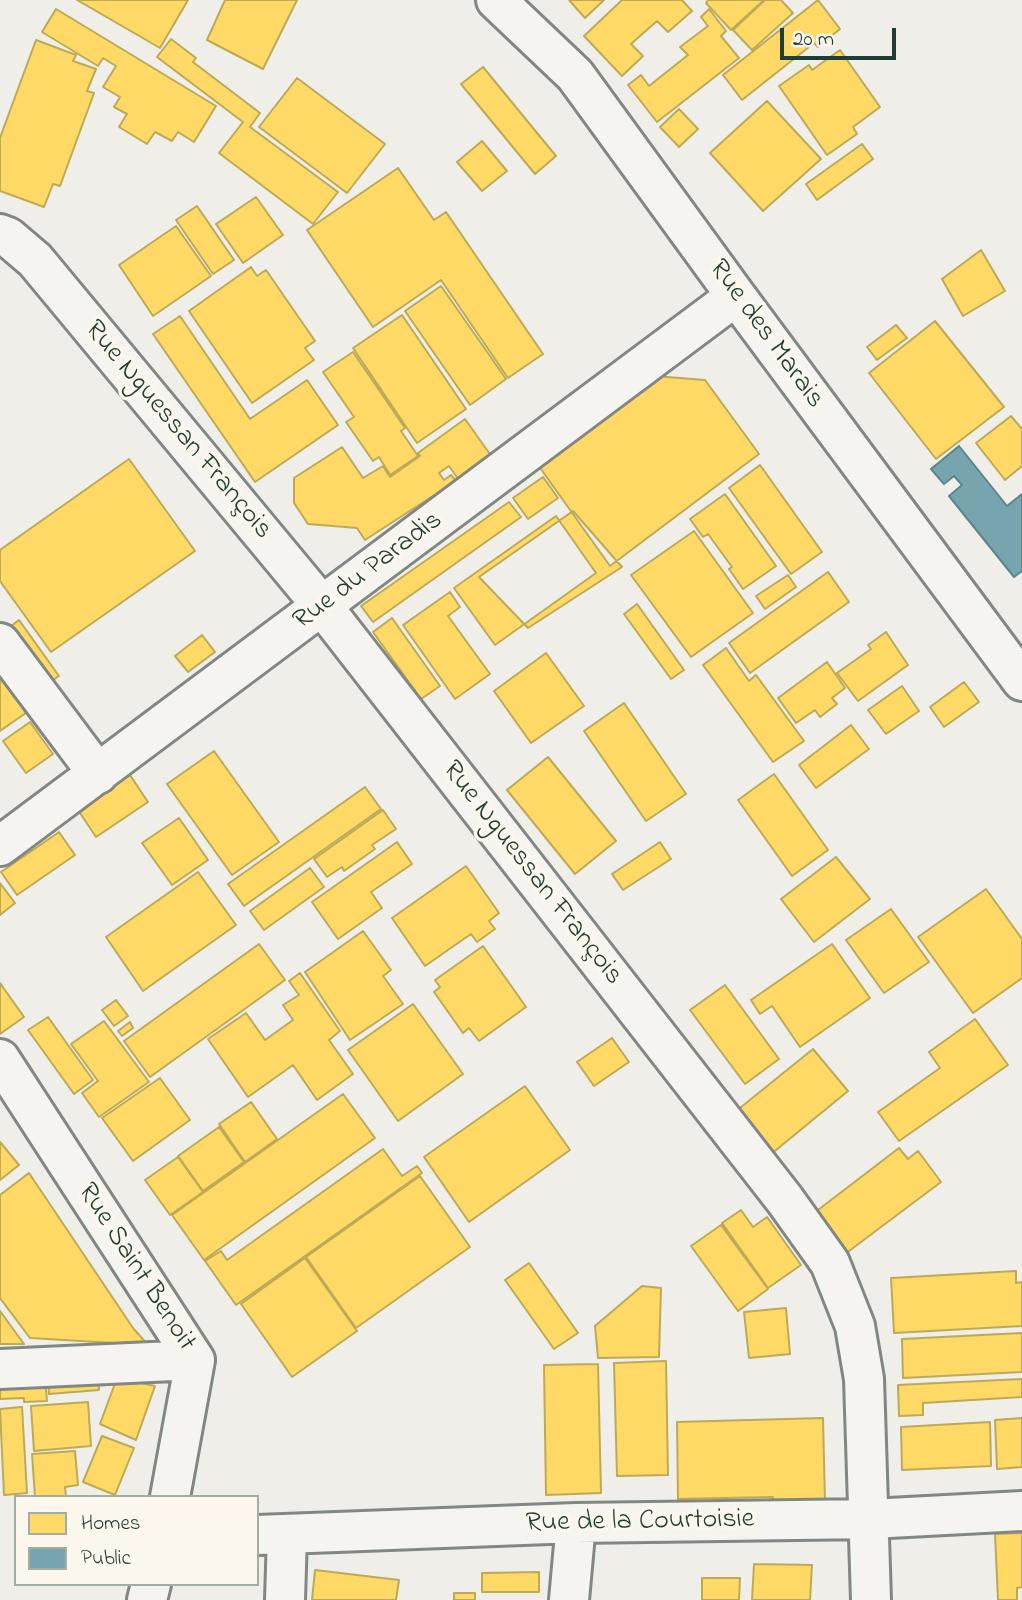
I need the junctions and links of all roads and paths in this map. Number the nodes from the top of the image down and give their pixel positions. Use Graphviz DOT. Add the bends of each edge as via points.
graph roads {
  1 [pos="496,0"];
  2 [pos="0,234"];
  3 [pos="736,296"];
  4 [pos="323,607"];
  5 [pos="0,643"];
  6 [pos="1022,681"];
  7 [pos="98,774"];
  8 [pos="0,846"];
  9 [pos="0,1059"];
  10 [pos="195,1360"];
  11 [pos="0,1369"];
  12 [pos="170,1495"];
  13 [pos="1022,1511"];
  14 [pos="870,1520"];
  15 [pos="576,1524"];
  16 [pos="272,1535"];
  17 [pos="285,1600"];
  18 [pos="569,1600"];
  19 [pos="870,1600"];
  1 -- 3 [label="street, Rue des Marais" via="575,75"];
  2 -- 4 [label="street, Rue Nguessan François" via="34,260"];
  3 -- 4 [label="street, Rue du Paradis"];
  3 -- 6 [label="street, Rue des Marais"];
  4 -- 7 [label="street, Rue du Paradis"];
  4 -- 14 [label="street, Rue Nguessan François" via="830,1263 855,1326 864,1379"];
  5 -- 7 [label="street"];
  7 -- 8 [label="street, Rue du Paradis"];
  9 -- 10 [label="street, Rue Saint Benoit"];
  10 -- 11 [label="street"];
  10 -- 12 [label="street, Rue Saint Benoit"];
  13 -- 14 [label="street, Rue de la Courtoisie"];
  14 -- 15 [label="street, Rue de la Courtoisie"];
  14 -- 19 [label="street, Rue Nguessan François"];
  15 -- 16 [label="street, Rue de la Courtoisie"];
  15 -- 18 [label="street"];
  16 -- 17 [label="street"];
}
